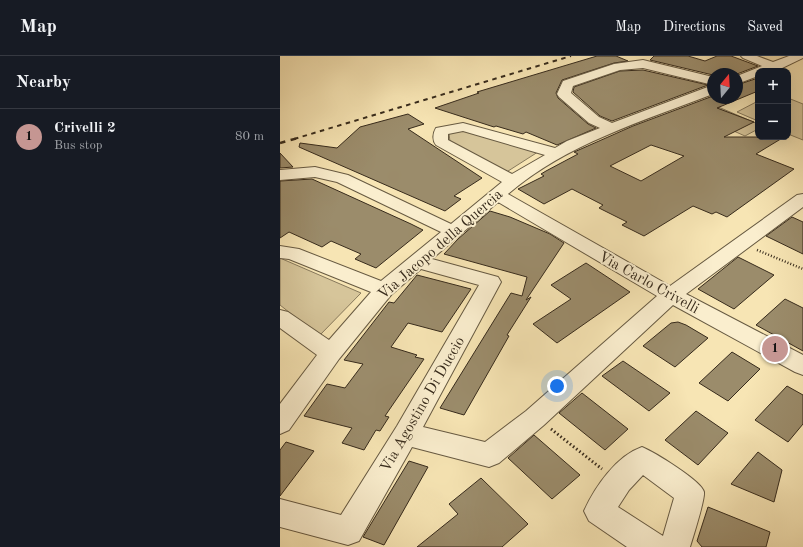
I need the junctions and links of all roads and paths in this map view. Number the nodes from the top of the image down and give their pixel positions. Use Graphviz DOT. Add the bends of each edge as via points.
graph roads {
  1 [pos="747,56"];
  2 [pos="799,56"];
  3 [pos="776,66"];
  4 [pos="770,68"];
  5 [pos="796,70"];
  6 [pos="755,73"];
  7 [pos="743,78"];
  8 [pos="707,80"];
  9 [pos="707,91"];
  10 [pos="611,128"];
  11 [pos="556,153"];
  12 [pos="280,175"];
  13 [pos="513,181"];
  14 [pos="496,194"];
  15 [pos="803,199"];
  16 [pos="452,230"];
  17 [pos="742,245"];
  18 [pos="280,252"];
  19 [pos="416,261"];
  20 [pos="803,269"];
  21 [pos="384,290"];
  22 [pos="672,295"];
  23 [pos="280,317"];
  24 [pos="331,353"];
  25 [pos="803,366"];
  26 [pos="535,418"];
  27 [pos="280,423"];
  28 [pos="406,434"];
  29 [pos="619,481"];
  30 [pos="280,514"];
  31 [pos="653,547"];
  32 [pos="675,547"];
  1 -- 3 [label="street"];
  2 -- 3 [label="street"];
  3 -- 4 [label="street"];
  3 -- 5 [label="street"];
  6 -- 7 [label="street"];
  8 -- 10 [label="street" via="644,64 618,67 566,84 564,94 594,120"];
  9 -- 10 [label="street, Via Jacopo della Quercia"];
  10 -- 11 [label="street, Via Jacopo della Quercia"];
  11 -- 13 [label="street, Via Jacopo della Quercia"];
  11 -- 13 [label="street, Via Jacopo della Quercia" via="463,127 441,131 441,142"];
  12 -- 16 [label="street" via="315,172 342,178"];
  13 -- 14 [label="street, Via Jacopo della Quercia"];
  14 -- 16 [label="street, Via Jacopo della Quercia"];
  14 -- 22 [label="street, Via Carlo Crivelli"];
  15 -- 17 [label="street"];
  16 -- 19 [label="street, Via Jacopo della Quercia"];
  17 -- 20 [label="path"];
  17 -- 22 [label="street"];
  18 -- 21 [label="street" via="292,253"];
  19 -- 21 [label="street, Via Jacopo della Quercia"];
  19 -- 28 [label="street, Via Agostino Di Duccio" via="491,282"];
  21 -- 24 [label="street, Via Jacopo della Quercia"];
  22 -- 25 [label="street, Via Carlo Crivelli"];
  22 -- 26 [label="street"];
  23 -- 24 [label="street"];
  24 -- 27 [label="street, Via Jacopo della Quercia"];
  26 -- 28 [label="street" via="489,454"];
  26 -- 29 [label="path"];
  28 -- 30 [label="street, Via Agostino Di Duccio" via="348,531"];
  29 -- 31 [label="street" via="598,510"];
  29 -- 32 [label="street" via="642,459 690,493"];
}
